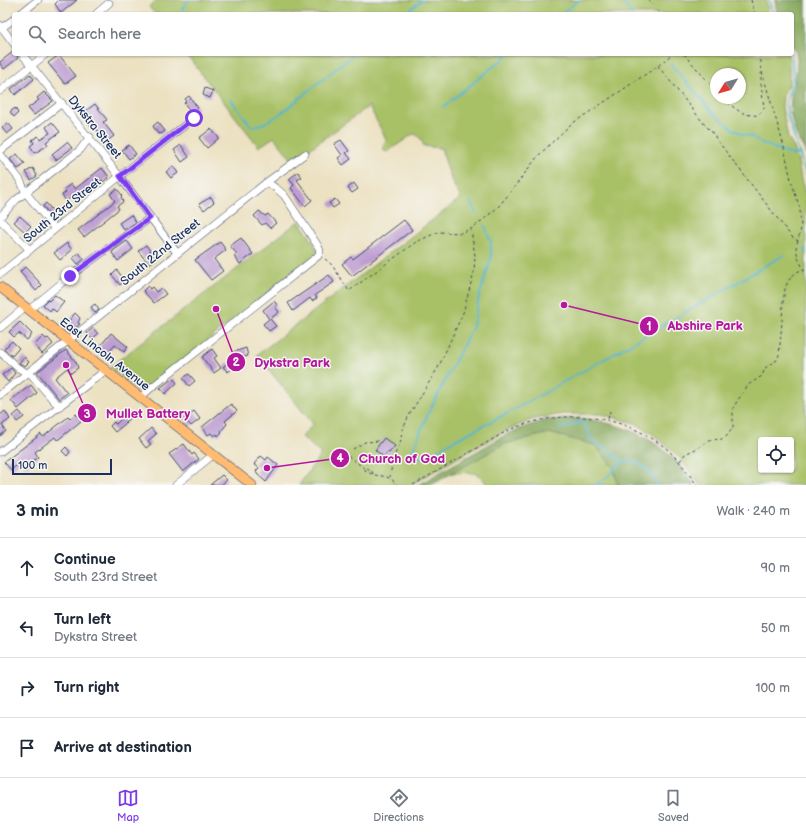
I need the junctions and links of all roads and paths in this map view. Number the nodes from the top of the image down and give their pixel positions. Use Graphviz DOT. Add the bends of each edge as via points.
graph roads {
  1 [pos="38,0"];
  2 [pos="649,0"];
  3 [pos="751,0"];
  4 [pos="109,3"];
  5 [pos="23,12"];
  6 [pos="98,12"];
  7 [pos="658,12"];
  8 [pos="754,12"];
  9 [pos="12,19"];
  10 [pos="1,27"];
  11 [pos="12,41"];
  12 [pos="24,56"];
  13 [pos="44,56"];
  14 [pos="670,56"];
  15 [pos="686,56"];
  16 [pos="760,56"];
  17 [pos="32,66"];
  18 [pos="658,66"];
  19 [pos="762,72"];
  20 [pos="710,84"];
  21 [pos="0,91"];
  22 [pos="62,103"];
  23 [pos="729,104"];
  24 [pos="194,118"];
  25 [pos="90,137"];
  26 [pos="0,153"];
  27 [pos="305,154"];
  28 [pos="120,176"];
  29 [pos="267,182"];
  30 [pos="26,193"];
  31 [pos="0,218"];
  32 [pos="150,218"];
  33 [pos="55,229"];
  34 [pos="470,229"];
  35 [pos="798,241"];
  36 [pos="30,250"];
  37 [pos="177,253"];
  38 [pos="318,256"];
  39 [pos="803,269"];
  40 [pos="0,274"];
  41 [pos="806,274"];
  42 [pos="0,287"];
  43 [pos="27,308"];
  44 [pos="0,328"];
  45 [pos="68,340"];
  46 [pos="0,352"];
  47 [pos="106,370"];
  48 [pos="28,373"];
  49 [pos="0,395"];
  50 [pos="141,397"];
  51 [pos="60,406"];
  52 [pos="610,411"];
  53 [pos="608,420"];
  54 [pos="381,441"];
  55 [pos="353,449"];
  56 [pos="0,452"];
  57 [pos="214,454"];
  58 [pos="348,456"];
  59 [pos="679,461"];
  60 [pos="390,478"];
  61 [pos="176,485"];
  62 [pos="252,485"];
  63 [pos="396,485"];
  64 [pos="413,485"];
  65 [pos="697,485"];
  1 -- 5 [label="street"];
  2 -- 7 [label="path"];
  3 -- 8 [label="path"];
  4 -- 6 [label="street"];
  9 -- 10 [label="street"];
  10 -- 11 [label="street"];
  12 -- 17 [label="street, Dykstra Street"];
  13 -- 17 [label="street"];
  14 -- 18 [label="path"];
  15 -- 20 [label="path"];
  16 -- 19 [label="path"];
  17 -- 21 [label="street"];
  17 -- 22 [label="street, Dykstra Street"];
  18 -- 34 [label="path" via="570,125 538,156 498,207"];
  18 -- 35 [label="path" via="712,132 790,236"];
  19 -- 23 [label="path" via="764,108 759,115 746,115"];
  19 -- 35 [label="path" via="801,214"];
  22 -- 25 [label="street, Dykstra Street"];
  22 -- 26 [label="street"];
  24 -- 28 [label="street, South 23rd Street"];
  25 -- 28 [label="street, Dykstra Street"];
  25 -- 30 [label="street" via="80,150"];
  26 -- 30 [label="street" via="20,180"];
  27 -- 29 [label="street, South 22nd Street"];
  28 -- 32 [label="street, Dykstra Street"];
  28 -- 33 [label="street, South 23rd Street"];
  29 -- 37 [label="street, South 22nd Street"];
  29 -- 38 [label="street" via="284,195 318,246"];
  30 -- 31 [label="street"];
  30 -- 33 [label="street"];
  31 -- 36 [label="street"];
  32 -- 37 [label="street, Dykstra Street"];
  32 -- 43 [label="street"];
  33 -- 36 [label="street, South 23rd Street"];
  34 -- 38 [label="path" via="461,233 438,232 416,242 349,291 332,265"];
  34 -- 60 [label="path" via="475,256 474,272 463,313 439,366 408,417 393,458"];
  35 -- 39 [label="path" via="796,248"];
  36 -- 40 [label="street, South 23rd Street"];
  37 -- 45 [label="street, South 22nd Street"];
  38 -- 50 [label="street"];
  39 -- 41 [label="path"];
  39 -- 59 [label="path" via="795,273 785,289 777,360 765,368 762,376 748,384 733,408 733,427 728,435 722,439 708,440 685,454"];
  42 -- 43 [label="main road, East Lincoln Avenue"];
  43 -- 44 [label="street"];
  43 -- 45 [label="main road, East Lincoln Avenue"];
  45 -- 47 [label="main road, East Lincoln Avenue"];
  45 -- 48 [label="street, South 22nd Street"];
  46 -- 48 [label="street"];
  47 -- 50 [label="main road, East Lincoln Avenue"];
  47 -- 51 [label="street"];
  48 -- 49 [label="street, South 22nd Street"];
  48 -- 51 [label="street"];
  50 -- 57 [label="main road, East Lincoln Avenue"];
  51 -- 56 [label="street"];
  52 -- 53 [label="path"];
  53 -- 59 [label="path" via="651,438"];
  53 -- 64 [label="path" via="582,416 548,418 523,424"];
  54 -- 55 [label="path" via="365,442"];
  57 -- 61 [label="street"];
  57 -- 62 [label="main road, East Lincoln Avenue"];
  58 -- 60 [label="path" via="370,474"];
  59 -- 65 [label="path"];
  60 -- 63 [label="path"];
}
